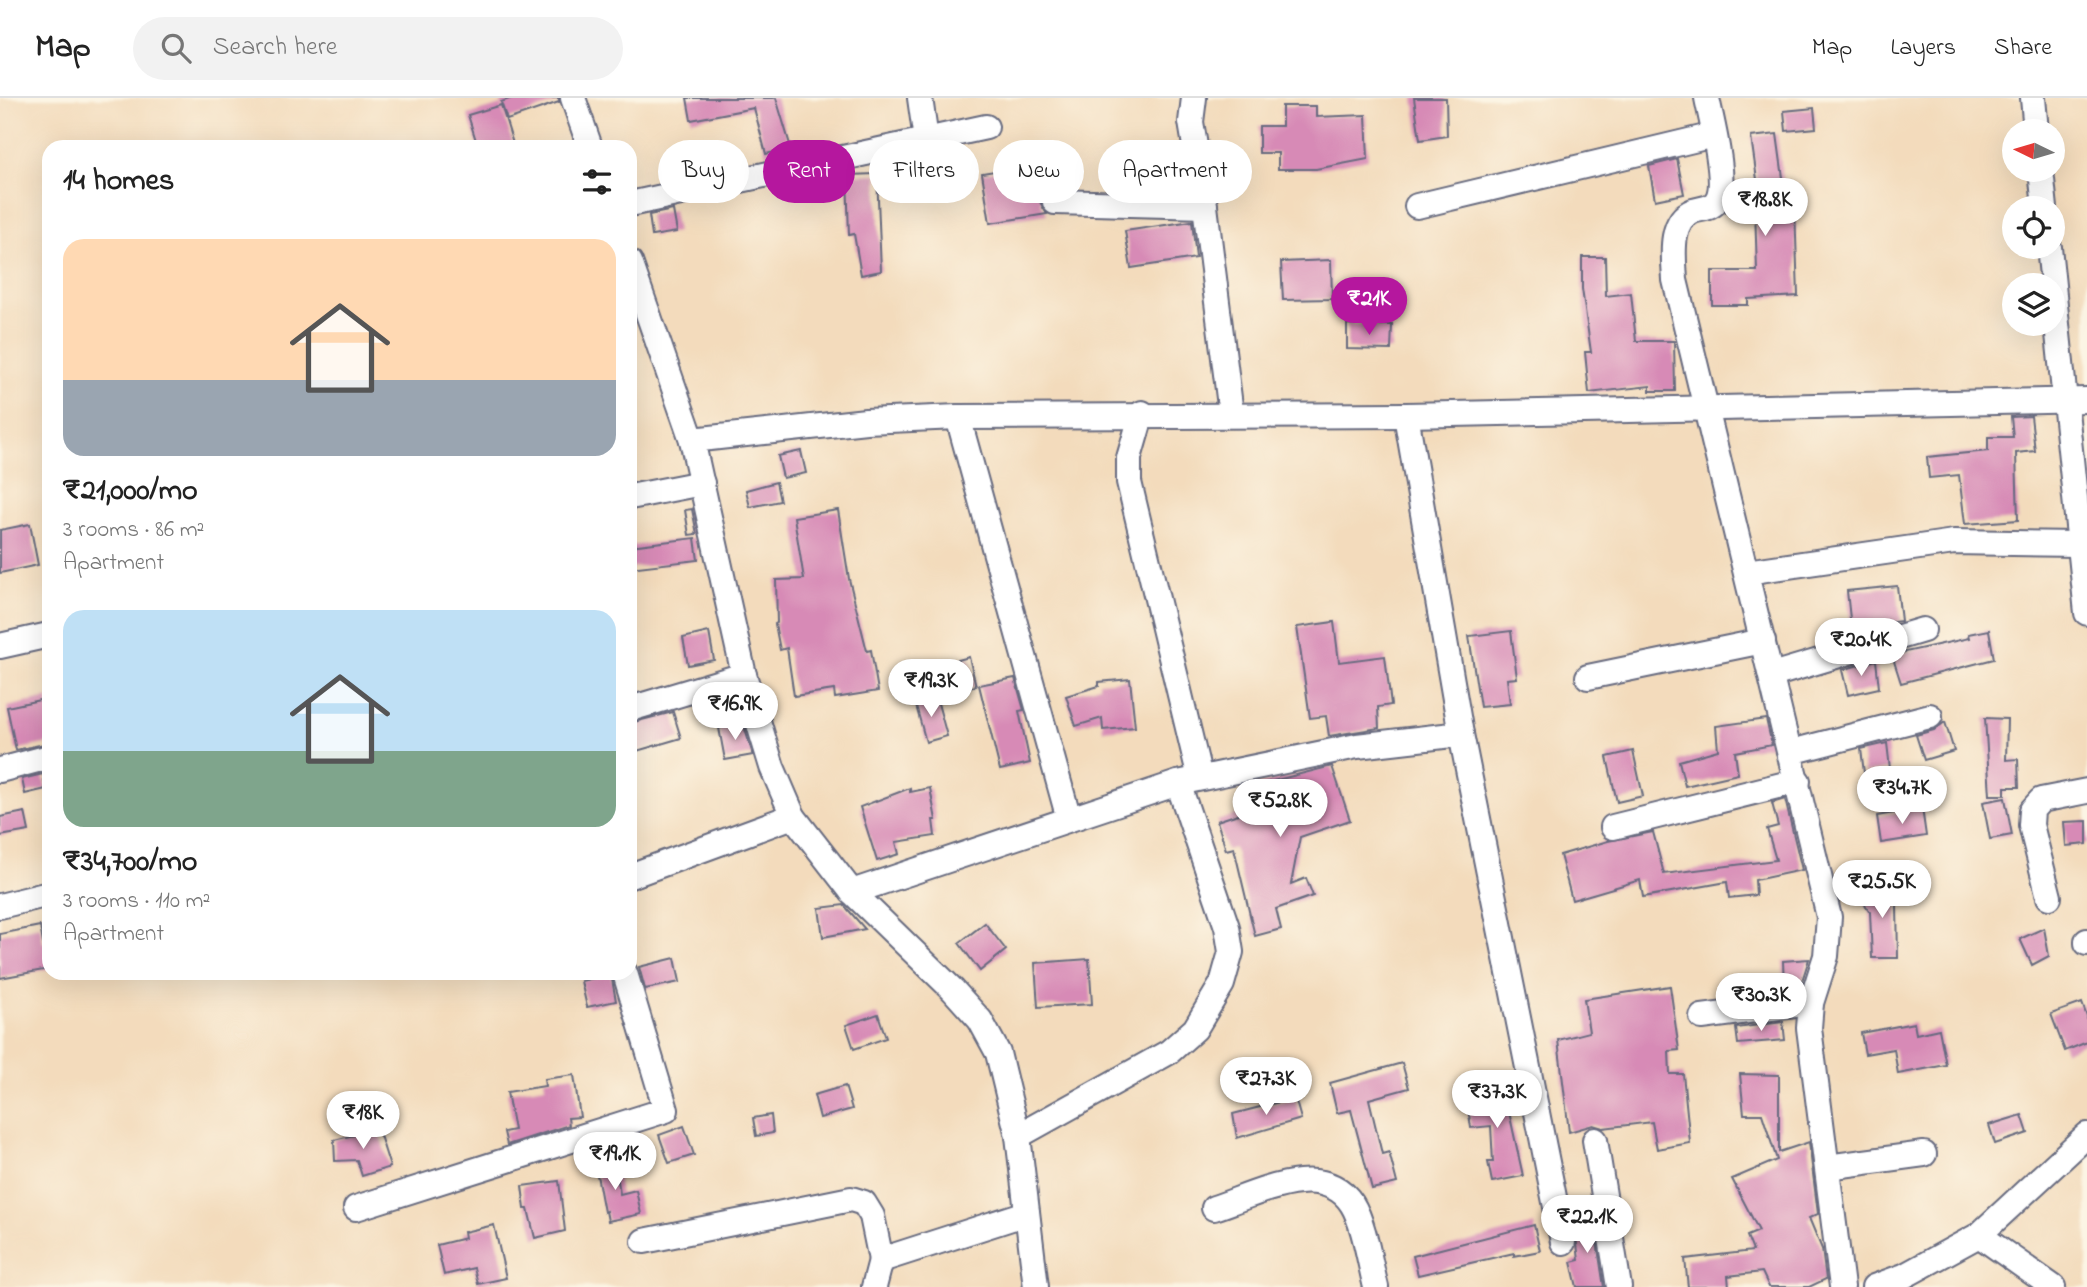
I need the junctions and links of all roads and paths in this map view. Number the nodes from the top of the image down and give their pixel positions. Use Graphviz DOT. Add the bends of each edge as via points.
graph roads {
  1 [pos="573,98"];
  2 [pos="920,98"];
  3 [pos="1194,98"];
  4 [pos="1707,98"];
  5 [pos="2033,98"];
  6 [pos="2035,119"];
  7 [pos="986,127"];
  8 [pos="1714,135"];
  9 [pos="588,140"];
  10 [pos="926,140"];
  11 [pos="869,152"];
  12 [pos="637,202"];
  13 [pos="1084,203"];
  14 [pos="1205,206"];
  15 [pos="1418,206"];
  16 [pos="2051,259"];
  17 [pos="637,282"];
  18 [pos="2077,400"];
  19 [pos="1705,408"];
  20 [pos="1142,414"];
  21 [pos="1231,414"];
  22 [pos="1406,415"];
  23 [pos="958,416"];
  24 [pos="692,440"];
  25 [pos="702,483"];
  26 [pos="637,496"];
  27 [pos="2078,544"];
  28 [pos="1746,572"];
  29 [pos="2087,613"];
  30 [pos="1923,630"];
  31 [pos="42,637"];
  32 [pos="1763,641"];
  33 [pos="0,646"];
  34 [pos="744,675"];
  35 [pos="1772,675"];
  36 [pos="1588,677"];
  37 [pos="637,707"];
  38 [pos="1930,716"];
  39 [pos="1461,734"];
  40 [pos="1791,752"];
  41 [pos="42,760"];
  42 [pos="0,770"];
  43 [pos="1189,780"];
  44 [pos="1798,780"];
  45 [pos="2087,791"];
  46 [pos="793,816"];
  47 [pos="1069,819"];
  48 [pos="1613,827"];
  49 [pos="637,873"];
  50 [pos="852,892"];
  51 [pos="42,896"];
  52 [pos="2049,897"];
  53 [pos="0,906"];
  54 [pos="627,980"];
  55 [pos="1811,1003"];
  56 [pos="1702,1017"];
  57 [pos="2087,1135"];
  58 [pos="1018,1136"];
  59 [pos="1595,1140"];
  60 [pos="1924,1154"];
  61 [pos="1827,1167"];
  62 [pos="356,1208"];
  63 [pos="1214,1208"];
  64 [pos="1027,1213"];
  65 [pos="1979,1235"];
  66 [pos="644,1241"];
  67 [pos="1563,1242"];
  68 [pos="881,1260"];
  69 [pos="1911,1282"];
  70 [pos="874,1287"];
  71 [pos="1036,1287"];
  72 [pos="1376,1287"];
  73 [pos="1619,1287"];
  74 [pos="1842,1287"];
  75 [pos="1874,1287"];
  76 [pos="2053,1287"];
  1 -- 9 [label="street"];
  2 -- 10 [label="street"];
  3 -- 14 [label="street" via="1191,122"];
  4 -- 8 [label="street"];
  5 -- 6 [label="street"];
  7 -- 10 [label="street"];
  8 -- 15 [label="street"];
  8 -- 19 [label="street" via="1719,198 1711,207 1690,212 1678,227 1673,244 1675,280"];
  11 -- 12 [label="street"];
  13 -- 14 [label="street"];
  14 -- 21 [label="street"];
  16 -- 18 [label="street"];
  17 -- 24 [label="street"];
  18 -- 19 [label="street"];
  18 -- 27 [label="street"];
  19 -- 22 [label="street"];
  19 -- 28 [label="street"];
  20 -- 21 [label="street"];
  20 -- 23 [label="street"];
  20 -- 43 [label="street" via="1129,458 1129,482"];
  21 -- 22 [label="street"];
  22 -- 39 [label="street"];
  23 -- 24 [label="street"];
  23 -- 47 [label="street"];
  24 -- 25 [label="street"];
  25 -- 26 [label="street"];
  25 -- 34 [label="street"];
  27 -- 28 [label="street" via="1954,542"];
  27 -- 29 [label="street"];
  28 -- 32 [label="street"];
  30 -- 35 [label="street"];
  31 -- 33 [label="street"];
  32 -- 35 [label="street"];
  32 -- 36 [label="street"];
  34 -- 37 [label="street"];
  34 -- 46 [label="street" via="772,767"];
  35 -- 40 [label="street"];
  38 -- 40 [label="street"];
  39 -- 43 [label="street" via="1357,746"];
  39 -- 67 [label="street"];
  40 -- 44 [label="street"];
  41 -- 42 [label="street"];
  43 -- 47 [label="street"];
  43 -- 58 [label="street" via="1227,927 1231,952 1222,984 1195,1029 1169,1052"];
  44 -- 48 [label="street"];
  44 -- 55 [label="street" via="1829,917 1826,956"];
  45 -- 52 [label="street" via="2041,800 2032,810 2031,825"];
  46 -- 49 [label="street"];
  46 -- 50 [label="street"];
  47 -- 50 [label="street"];
  50 -- 58 [label="street" via="980,1020 998,1052"];
  51 -- 53 [label="street"];
  54 -- 62 [label="street" via="667,1110"];
  55 -- 56 [label="street"];
  55 -- 61 [label="street" via="1809,1028"];
  57 -- 65 [label="street"];
  58 -- 64 [label="street"];
  59 -- 73 [label="street"];
  60 -- 61 [label="street"];
  61 -- 74 [label="street"];
  63 -- 72 [label="street" via="1289,1184 1315,1181 1337,1186 1353,1206"];
  64 -- 68 [label="street"];
  64 -- 71 [label="street"];
  65 -- 69 [label="street"];
  65 -- 76 [label="street"];
  66 -- 68 [label="street" via="851,1199 864,1203 872,1216"];
  68 -- 70 [label="street"];
  69 -- 75 [label="street"];
}
